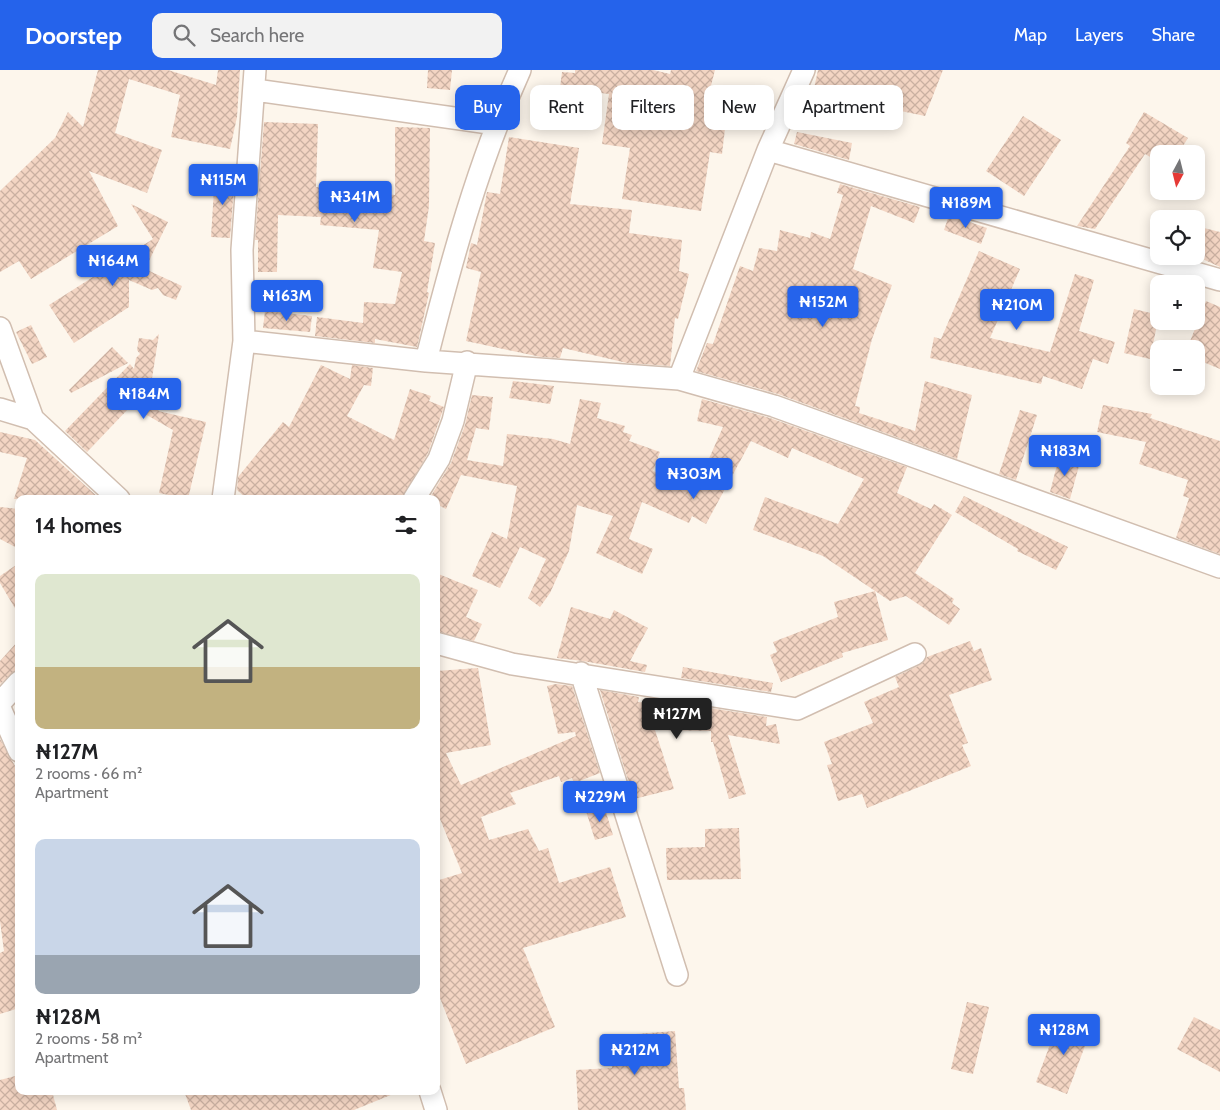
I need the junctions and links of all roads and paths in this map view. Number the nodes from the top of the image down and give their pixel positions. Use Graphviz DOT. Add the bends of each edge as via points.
graph roads {
  1 [pos="520,70"];
  2 [pos="804,70"];
  3 [pos="255,80"];
  4 [pos="513,85"];
  5 [pos="455,117"];
  6 [pos="494,130"];
  7 [pos="768,150"];
  8 [pos="1220,280"];
  9 [pos="0,328"];
  10 [pos="244,340"];
  11 [pos="426,361"];
  12 [pos="467,362"];
  13 [pos="679,379"];
  14 [pos="0,409"];
  15 [pos="33,419"];
  16 [pos="115,495"];
  17 [pos="224,495"];
  18 [pos="416,495"];
  19 [pos="1220,567"];
  20 [pos="440,644"];
  21 [pos="915,654"];
  22 [pos="581,674"];
  23 [pos="15,686"];
  24 [pos="0,703"];
  25 [pos="0,708"];
  26 [pos="15,742"];
  27 [pos="677,975"];
  28 [pos="431,1095"];
  29 [pos="436,1110"];
  1 -- 4 [label="street"];
  2 -- 7 [label="street"];
  3 -- 5 [label="street"];
  3 -- 10 [label="street" via="242,250"];
  6 -- 11 [label="street" via="450,264"];
  7 -- 8 [label="street"];
  7 -- 13 [label="street"];
  9 -- 15 [label="street"];
  10 -- 11 [label="street"];
  10 -- 17 [label="street"];
  11 -- 12 [label="street"];
  12 -- 13 [label="street"];
  12 -- 18 [label="street" via="453,421 439,459"];
  13 -- 19 [label="street" via="774,406"];
  14 -- 15 [label="street"];
  15 -- 16 [label="street"];
  20 -- 22 [label="street" via="512,664"];
  21 -- 22 [label="street" via="797,709"];
  22 -- 27 [label="street"];
  23 -- 24 [label="street"];
  25 -- 26 [label="street"];
  28 -- 29 [label="street"];
}
